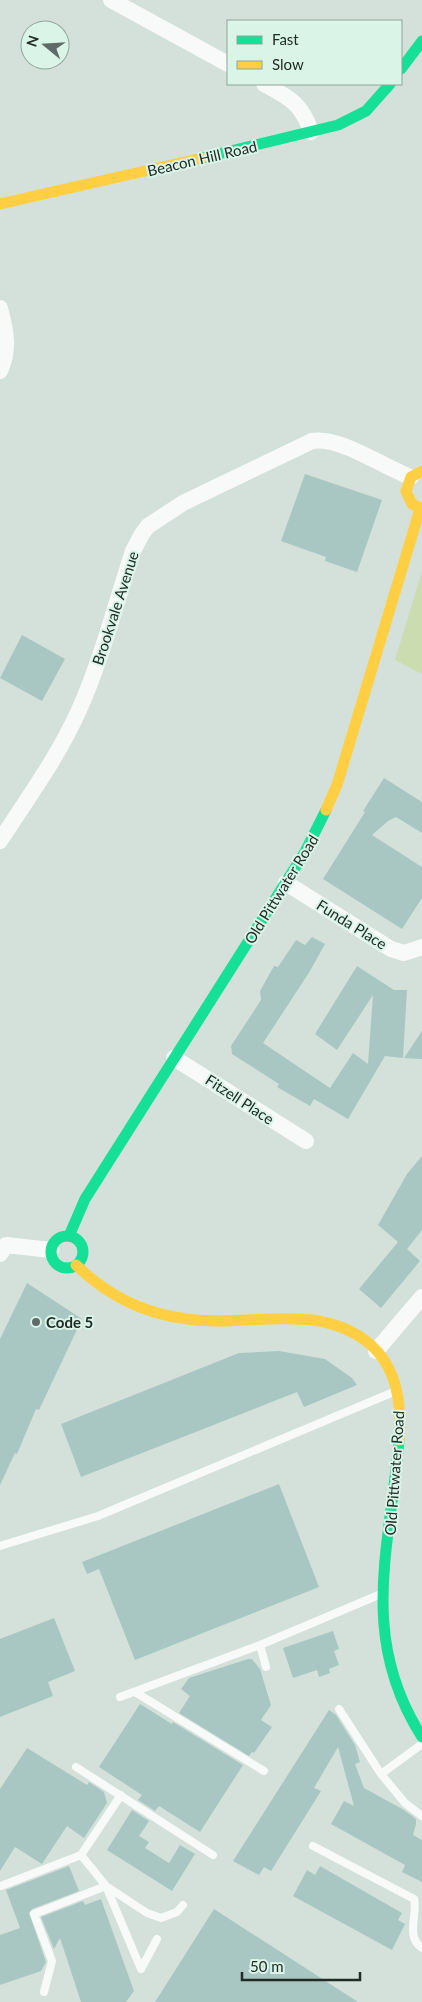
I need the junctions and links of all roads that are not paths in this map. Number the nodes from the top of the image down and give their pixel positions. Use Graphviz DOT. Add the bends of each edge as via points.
graph roads {
  1 [pos="111,0"];
  2 [pos="422,41"];
  3 [pos="227,63"];
  4 [pos="402,69"];
  5 [pos="266,85"];
  6 [pos="389,85"];
  7 [pos="311,132"];
  8 [pos="0,204"];
  9 [pos="0,308"];
  10 [pos="0,371"];
  11 [pos="416,474"];
  12 [pos="421,509"];
  13 [pos="0,841"];
  14 [pos="286,883"];
  15 [pos="422,947"];
  16 [pos="174,1058"];
  17 [pos="306,1141"];
  18 [pos="69,1236"];
  19 [pos="51,1250"];
  20 [pos="0,1254"];
  21 [pos="76,1266"];
  22 [pos="422,1298"];
  23 [pos="376,1351"];
  24 [pos="398,1391"];
  25 [pos="0,1546"];
  26 [pos="383,1594"];
  27 [pos="260,1645"];
  28 [pos="266,1667"];
  29 [pos="135,1692"];
  30 [pos="120,1698"];
  31 [pos="339,1709"];
  32 [pos="422,1737"];
  33 [pos="422,1744"];
  34 [pos="76,1767"];
  35 [pos="264,1771"];
  36 [pos="382,1774"];
  37 [pos="120,1795"];
  38 [pos="422,1816"];
  39 [pos="313,1846"];
  40 [pos="81,1855"];
  41 [pos="212,1855"];
  42 [pos="1,1886"];
  43 [pos="106,1886"];
  44 [pos="183,1905"];
  45 [pos="157,1938"];
  46 [pos="422,1948"];
  47 [pos="44,1992"];
  1 -- 3 [label="street"];
  2 -- 4 [label="street"];
  5 -- 7 [label="street" via="296,103"];
  6 -- 7 [label="street, Beacon Hill Road" via="359,115 338,126"];
  7 -- 8 [label="street, Beacon Hill Road"];
  9 -- 10 [label="street" via="7,342"];
  11 -- 12 [label="street" via="407,486 407,496"];
  11 -- 13 [label="street, Brookvale Avenue" via="338,444 312,441 183,503 148,526 133,551 79,711"];
  12 -- 14 [label="street, Old Pittwater Road" via="337,785 320,825"];
  14 -- 15 [label="street, Funda Place" via="390,949 404,953"];
  14 -- 16 [label="street, Old Pittwater Road"];
  16 -- 17 [label="street, Fitzell Place"];
  16 -- 18 [label="street, Old Pittwater Road" via="85,1199"];
  18 -- 19 [label="street" via="56,1241"];
  18 -- 21 [label="street" via="83,1251"];
  19 -- 20 [label="street" via="6,1245"];
  19 -- 21 [label="street" via="52,1259 58,1266"];
  21 -- 23 [label="street, Old Pittwater Road" via="102,1289 154,1312 204,1321 289,1318 325,1322 354,1333"];
  22 -- 23 [label="street"];
  23 -- 24 [label="street, Old Pittwater Road" via="393,1376"];
  24 -- 25 [label="lane" via="98,1516"];
  24 -- 26 [label="street, Old Pittwater Road" via="400,1434"];
  26 -- 27 [label="lane"];
  26 -- 32 [label="street, Old Pittwater Road" via="383,1626 393,1679"];
  27 -- 28 [label="lane"];
  27 -- 29 [label="lane"];
  29 -- 30 [label="lane"];
  29 -- 35 [label="lane"];
  31 -- 36 [label="lane"];
  33 -- 36 [label="lane"];
  34 -- 37 [label="lane"];
  36 -- 38 [label="lane" via="405,1802"];
  37 -- 40 [label="lane"];
  37 -- 41 [label="lane"];
  39 -- 46 [label="lane" via="414,1899 412,1926 418,1946"];
  40 -- 42 [label="lane"];
  40 -- 43 [label="lane"];
  43 -- 44 [label="lane" via="146,1913 161,1918 177,1912"];
  43 -- 45 [label="lane" via="141,1970"];
  43 -- 47 [label="lane" via="34,1914 52,1960"];
}
